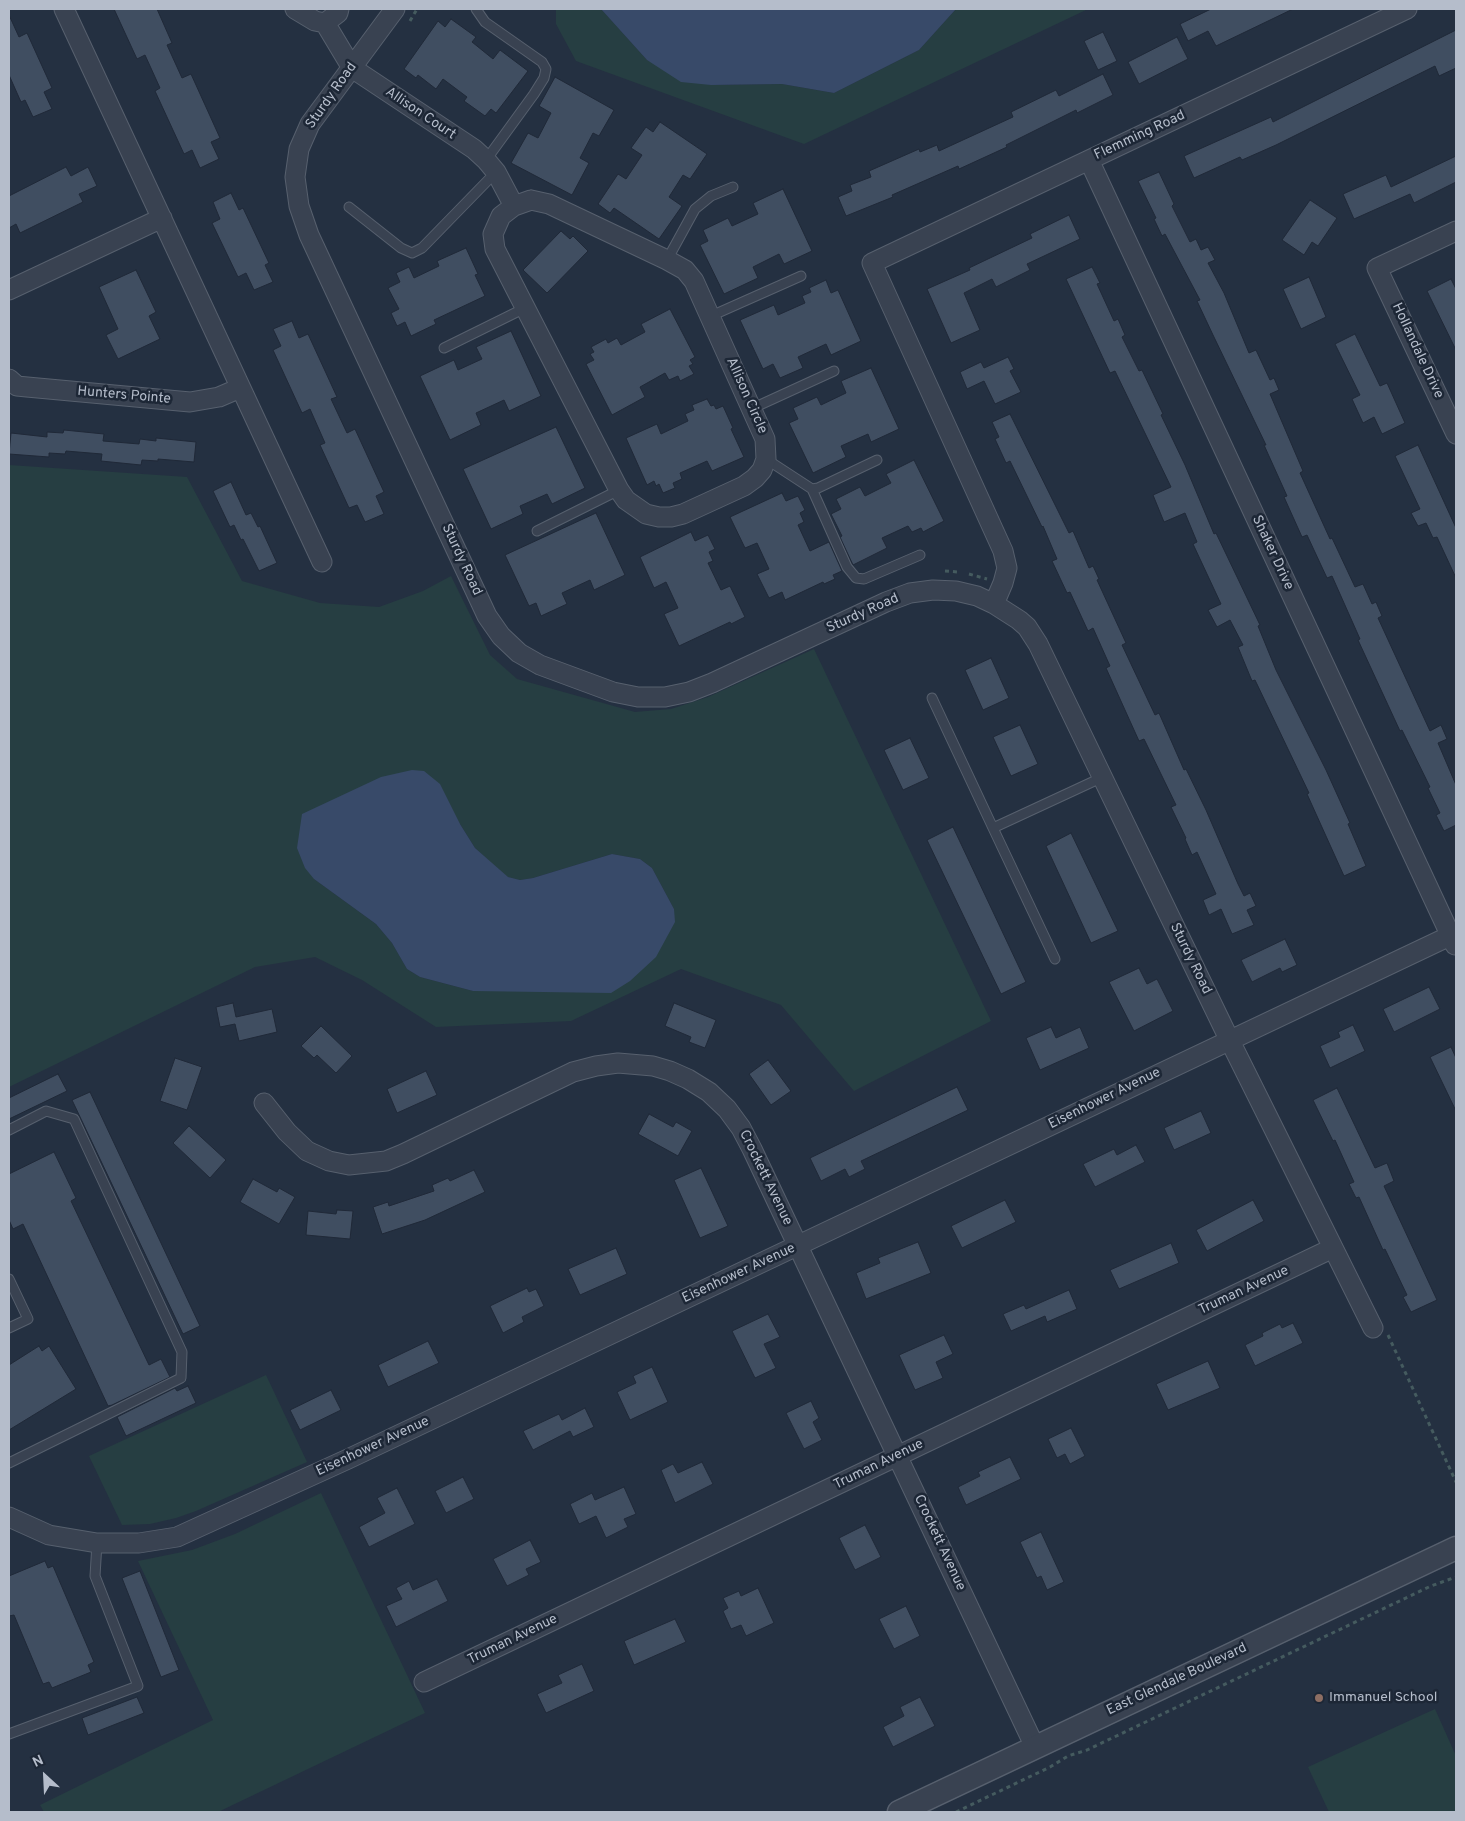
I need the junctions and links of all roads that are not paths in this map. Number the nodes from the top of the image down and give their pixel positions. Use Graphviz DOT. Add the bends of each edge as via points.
graph roads {
  1 [pos="64,9"];
  2 [pos="295,9"];
  3 [pos="339,9"];
  4 [pos="395,9"];
  5 [pos="476,9"];
  6 [pos="1407,9"];
  7 [pos="326,23"];
  8 [pos="352,68"];
  9 [pos="1089,160"];
  10 [pos="491,166"];
  11 [pos="733,187"];
  12 [pos="514,206"];
  13 [pos="349,207"];
  14 [pos="162,218"];
  15 [pos="1456,231"];
  16 [pos="667,260"];
  17 [pos="802,276"];
  18 [pos="9,290"];
  19 [pos="526,308"];
  20 [pos="711,316"];
  21 [pos="444,348"];
  22 [pos="834,371"];
  23 [pos="9,379"];
  24 [pos="240,388"];
  25 [pos="751,409"];
  26 [pos="1456,434"];
  27 [pos="766,460"];
  28 [pos="877,460"];
  29 [pos="619,490"];
  30 [pos="812,490"];
  31 [pos="537,531"];
  32 [pos="920,555"];
  33 [pos="322,562"];
  34 [pos="994,604"];
  35 [pos="932,698"];
  36 [pos="1103,778"];
  37 [pos="993,828"];
  38 [pos="1454,938"];
  39 [pos="1055,959"];
  40 [pos="1229,1039"];
  41 [pos="264,1103"];
  42 [pos="9,1130"];
  43 [pos="798,1246"];
  44 [pos="1334,1248"];
  45 [pos="9,1279"];
  46 [pos="9,1328"];
  47 [pos="1373,1328"];
  48 [pos="898,1456"];
  49 [pos="9,1463"];
  50 [pos="9,1517"];
  51 [pos="97,1543"];
  52 [pos="1456,1548"];
  53 [pos="424,1682"];
  54 [pos="9,1734"];
  55 [pos="1035,1747"];
  56 [pos="899,1812"];
  1 -- 14 [label="street"];
  2 -- 7 [label="street" via="314,21"];
  3 -- 7 [label="street"];
  4 -- 8 [label="street, Sturdy Road"];
  5 -- 10 [label="lane" via="485,22 542,62 546,70"];
  6 -- 9 [label="street, Flemming Road"];
  7 -- 8 [label="street, Allison Court"];
  8 -- 10 [label="street, Allison Court" via="474,149"];
  8 -- 34 [label="street, Sturdy Road" via="310,124 299,149 295,177 299,206 309,235 487,616 519,653 540,665 613,692 638,697 665,697 712,683 910,593 956,591"];
  9 -- 34 [label="street, Flemming Road" via="872,263 1003,551 1007,568"];
  9 -- 38 [label="street, Shaker Drive"];
  10 -- 12 [label="street, Allison Court"];
  10 -- 13 [label="lane" via="422,248 412,253"];
  11 -- 16 [label="lane" via="711,196 695,209"];
  12 -- 16 [label="street, Allison Circle" via="531,200 549,204"];
  12 -- 19 [label="street" via="501,216 493,234 495,249"];
  14 -- 18 [label="street"];
  14 -- 24 [label="street"];
  15 -- 26 [label="street, Hollandale Drive" via="1377,268"];
  16 -- 20 [label="street, Allison Circle" via="685,270 694,281"];
  17 -- 20 [label="lane"];
  19 -- 21 [label="lane"];
  19 -- 29 [label="street"];
  20 -- 25 [label="street, Allison Circle"];
  22 -- 25 [label="lane"];
  23 -- 24 [label="street, Hunters Pointe" via="18,386 190,402 219,397"];
  24 -- 33 [label="street"];
  25 -- 27 [label="street, Allison Circle" via="765,439"];
  27 -- 29 [label="street" via="759,474 744,486 672,517 646,514 630,504"];
  27 -- 30 [label="lane"];
  28 -- 30 [label="lane"];
  29 -- 31 [label="lane"];
  30 -- 32 [label="lane" via="847,567 856,578 864,580"];
  34 -- 36 [label="street, Sturdy Road" via="1019,620 1033,636"];
  35 -- 37 [label="lane"];
  36 -- 37 [label="lane"];
  36 -- 40 [label="street, Sturdy Road"];
  37 -- 39 [label="lane"];
  38 -- 40 [label="street, Eisenhower Avenue"];
  40 -- 43 [label="street, Eisenhower Avenue"];
  40 -- 44 [label="street, Sturdy Road"];
  41 -- 43 [label="street, Crockett Avenue" via="307,1151 329,1161 369,1164 403,1154 573,1072 618,1063 670,1071 709,1092 736,1121"];
  42 -- 49 [label="lane" via="46,1111 74,1119 182,1352 181,1378"];
  43 -- 48 [label="street, Crockett Avenue"];
  43 -- 51 [label="street, Eisenhower Avenue" via="177,1537"];
  44 -- 47 [label="street, Sturdy Road"];
  44 -- 48 [label="street, Truman Avenue"];
  45 -- 46 [label="lane" via="28,1319"];
  48 -- 53 [label="street, Truman Avenue"];
  48 -- 55 [label="street, Crockett Avenue"];
  50 -- 51 [label="street, Eisenhower Avenue" via="50,1535"];
  51 -- 54 [label="lane" via="95,1576 138,1686"];
  52 -- 55 [label="street, East Glendale Boulevard"];
  55 -- 56 [label="street, East Glendale Boulevard"];
}
